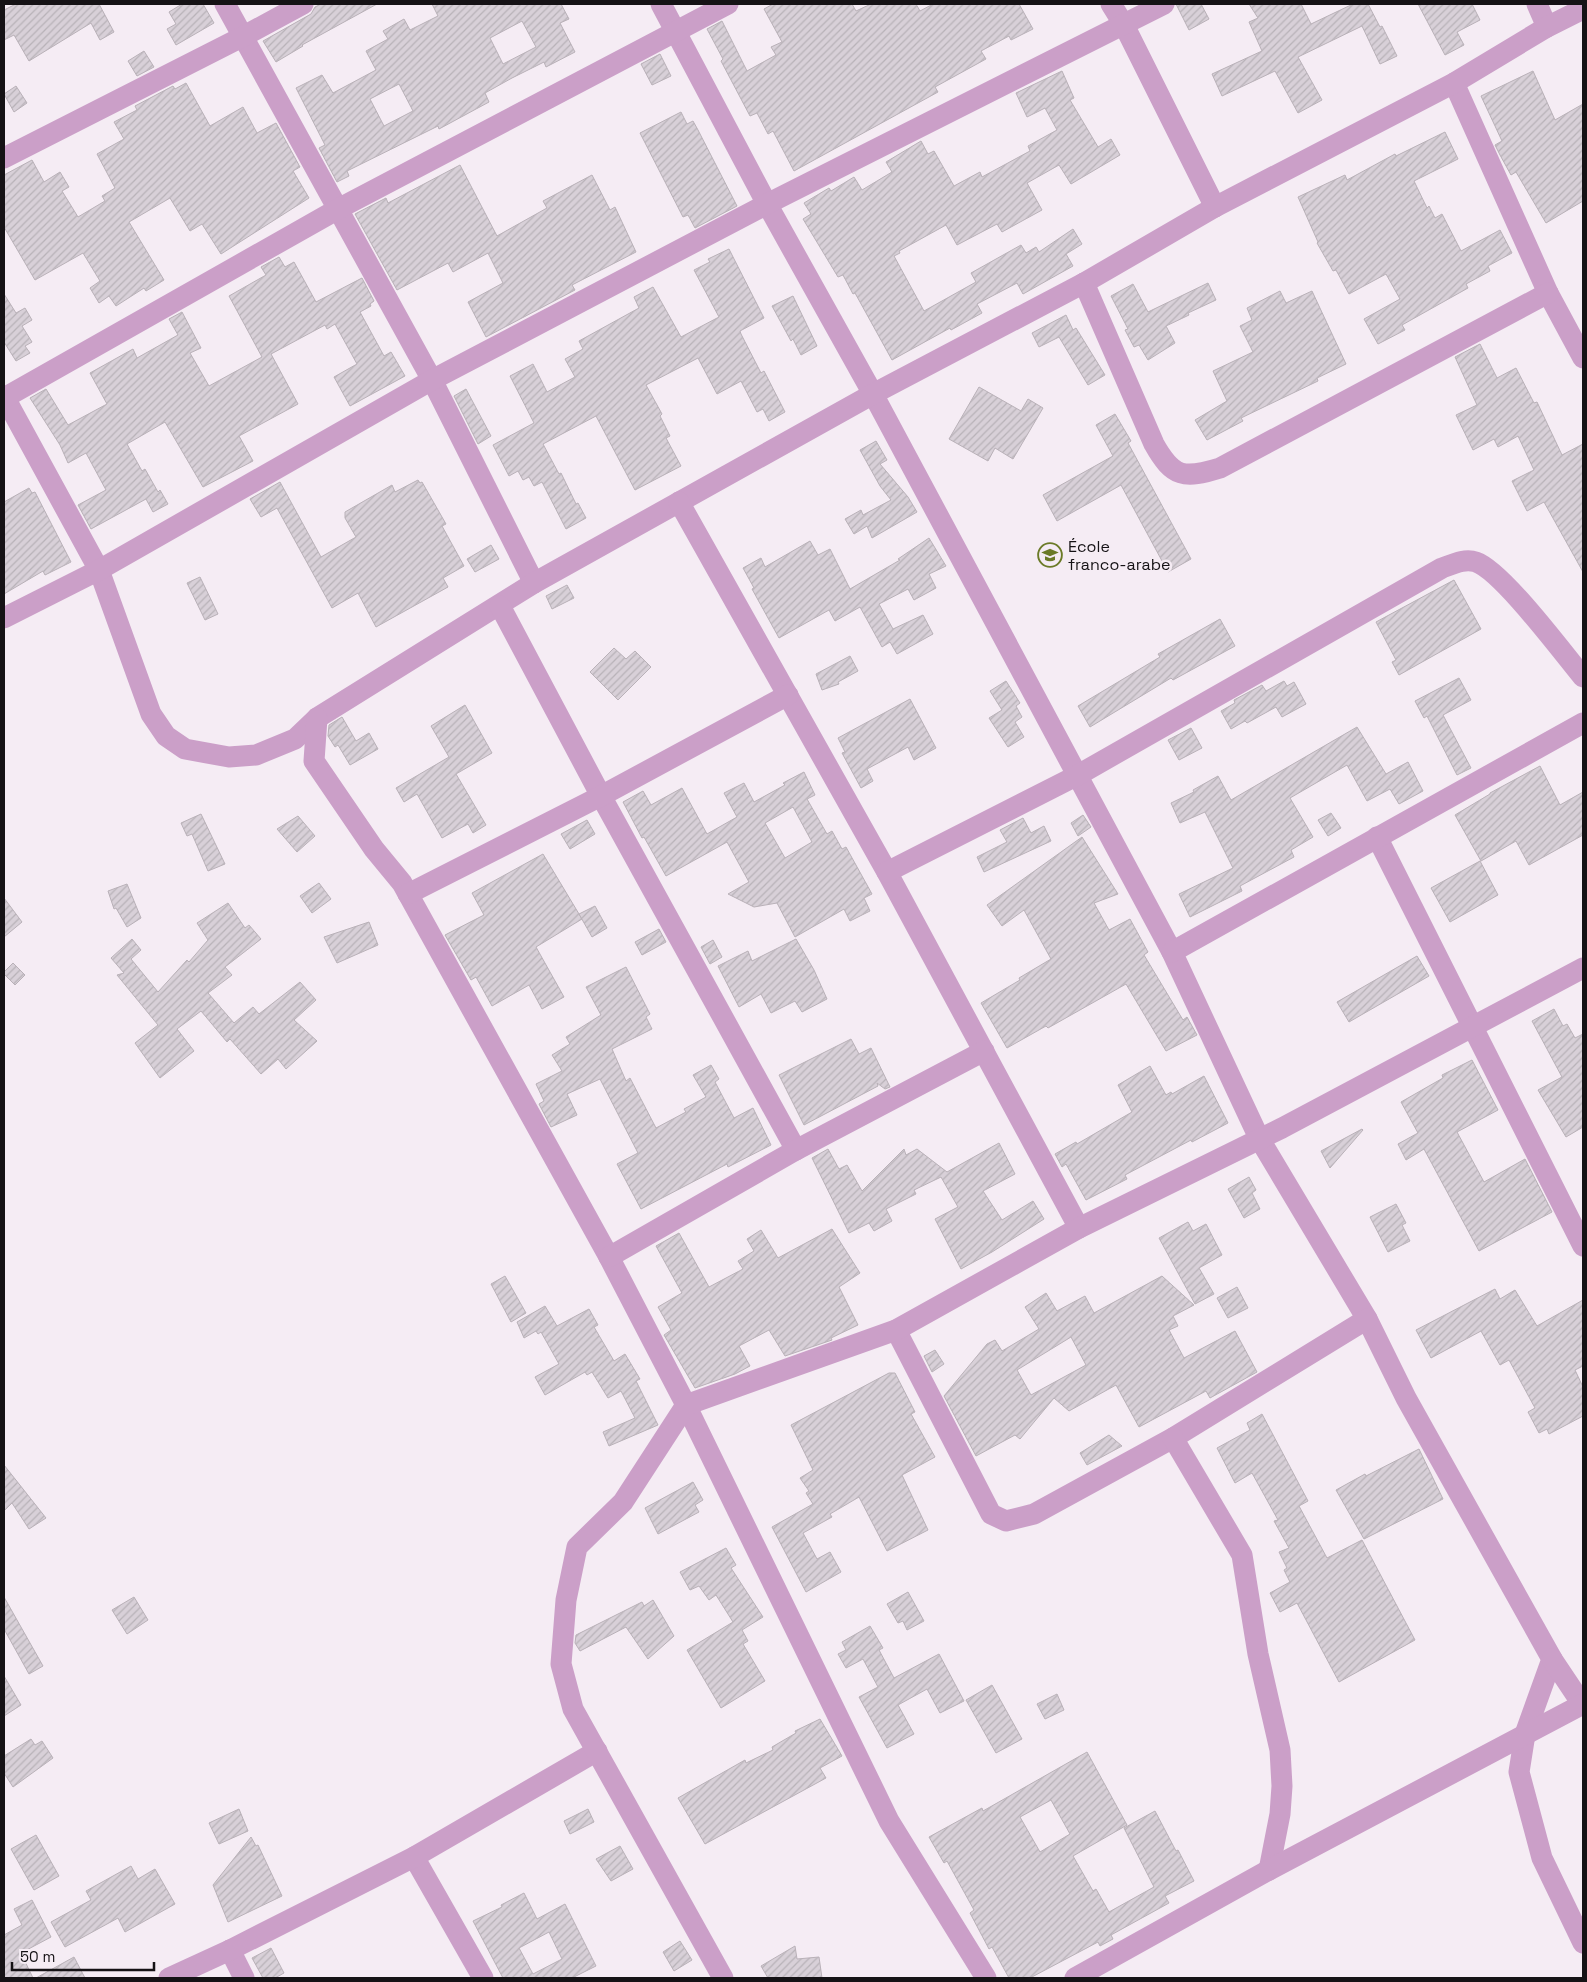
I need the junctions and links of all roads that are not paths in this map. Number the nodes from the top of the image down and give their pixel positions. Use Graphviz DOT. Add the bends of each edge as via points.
graph roads {
  1 [pos="225,4"];
  2 [pos="303,4"];
  3 [pos="661,4"];
  4 [pos="728,4"];
  5 [pos="1111,4"];
  6 [pos="1164,4"];
  7 [pos="1536,4"];
  8 [pos="1583,9"];
  9 [pos="1124,25"];
  10 [pos="1547,27"];
  11 [pos="676,32"];
  12 [pos="244,36"];
  13 [pos="1454,83"];
  14 [pos="4,158"];
  15 [pos="767,204"];
  16 [pos="1214,207"];
  17 [pos="338,209"];
  18 [pos="1084,283"];
  19 [pos="1548,293"];
  20 [pos="1583,358"];
  21 [pos="432,380"];
  22 [pos="873,394"];
  23 [pos="4,397"];
  24 [pos="679,502"];
  25 [pos="99,570"];
  26 [pos="534,583"];
  27 [pos="500,606"];
  28 [pos="4,618"];
  29 [pos="1583,678"];
  30 [pos="788,695"];
  31 [pos="317,718"];
  32 [pos="1583,723"];
  33 [pos="1078,775"];
  34 [pos="601,796"];
  35 [pos="1377,838"];
  36 [pos="887,872"];
  37 [pos="408,894"];
  38 [pos="1172,952"];
  39 [pos="1578,976"];
  40 [pos="1472,1027"];
  41 [pos="984,1051"];
  42 [pos="1259,1138"];
  43 [pos="796,1150"];
  44 [pos="1575,1212"];
  45 [pos="1079,1228"];
  46 [pos="1583,1246"];
  47 [pos="609,1257"];
  48 [pos="1367,1318"];
  49 [pos="896,1330"];
  50 [pos="686,1405"];
  51 [pos="1173,1438"];
  52 [pos="1552,1659"];
  53 [pos="1583,1704"];
  54 [pos="1525,1734"];
  55 [pos="596,1751"];
  56 [pos="414,1857"];
  57 [pos="1269,1870"];
  58 [pos="1583,1943"];
  59 [pos="230,1950"];
  60 [pos="169,1978"];
  61 [pos="244,1978"];
  62 [pos="483,1978"];
  63 [pos="723,1978"];
  64 [pos="986,1978"];
  65 [pos="1075,1978"];
  1 -- 12 [label="street"];
  2 -- 12 [label="street"];
  3 -- 11 [label="street"];
  4 -- 11 [label="street"];
  5 -- 9 [label="street"];
  6 -- 9 [label="street"];
  7 -- 10 [label="street"];
  8 -- 10 [label="street"];
  9 -- 15 [label="street"];
  9 -- 16 [label="street"];
  10 -- 13 [label="street"];
  11 -- 15 [label="street"];
  11 -- 17 [label="street"];
  12 -- 14 [label="street"];
  12 -- 17 [label="street"];
  13 -- 16 [label="street"];
  13 -- 19 [label="street"];
  15 -- 21 [label="street"];
  15 -- 22 [label="street"];
  16 -- 18 [label="street"];
  17 -- 21 [label="street"];
  17 -- 23 [label="street"];
  18 -- 19 [label="street" via="1154,444 1164,463 1179,474 1201,474 1220,468"];
  18 -- 22 [label="street"];
  19 -- 20 [label="street"];
  21 -- 25 [label="street"];
  21 -- 26 [label="street"];
  22 -- 24 [label="street"];
  22 -- 33 [label="street"];
  23 -- 25 [label="street"];
  24 -- 26 [label="street"];
  24 -- 30 [label="street"];
  25 -- 28 [label="street"];
  25 -- 31 [label="street" via="151,714 166,736 185,749 229,757 256,755 295,739"];
  26 -- 27 [label="street"];
  27 -- 31 [label="street"];
  27 -- 34 [label="street"];
  29 -- 33 [label="street" via="1505,584 1476,562 1461,561 1442,568"];
  30 -- 34 [label="street"];
  30 -- 36 [label="street"];
  31 -- 37 [label="street" via="314,761"];
  32 -- 35 [label="street"];
  33 -- 36 [label="street"];
  33 -- 38 [label="street"];
  34 -- 37 [label="street"];
  34 -- 43 [label="street"];
  35 -- 38 [label="street"];
  35 -- 40 [label="street"];
  36 -- 41 [label="street"];
  37 -- 47 [label="street"];
  38 -- 42 [label="street"];
  39 -- 40 [label="street"];
  40 -- 42 [label="street"];
  40 -- 44 [label="street"];
  41 -- 43 [label="street"];
  41 -- 45 [label="street"];
  42 -- 45 [label="street"];
  42 -- 48 [label="street"];
  43 -- 47 [label="street"];
  44 -- 46 [label="street"];
  45 -- 49 [label="street"];
  47 -- 50 [label="street"];
  48 -- 51 [label="street"];
  48 -- 52 [label="street" via="1406,1398"];
  49 -- 50 [label="street"];
  49 -- 51 [label="street" via="991,1514 1006,1521 1034,1514"];
  50 -- 55 [label="street" via="623,1502 577,1547 566,1600 561,1664 573,1709"];
  50 -- 64 [label="street" via="889,1821"];
  51 -- 57 [label="street" via="1242,1555 1258,1654 1280,1750 1280,1814"];
  52 -- 53 [label="street"];
  52 -- 54 [label="street"];
  53 -- 54 [label="street"];
  54 -- 57 [label="street"];
  54 -- 58 [label="street" via="1519,1772 1542,1858"];
  55 -- 56 [label="street"];
  55 -- 63 [label="street"];
  56 -- 59 [label="street"];
  56 -- 62 [label="street"];
  57 -- 65 [label="street"];
  59 -- 60 [label="street"];
  59 -- 61 [label="street"];
}
